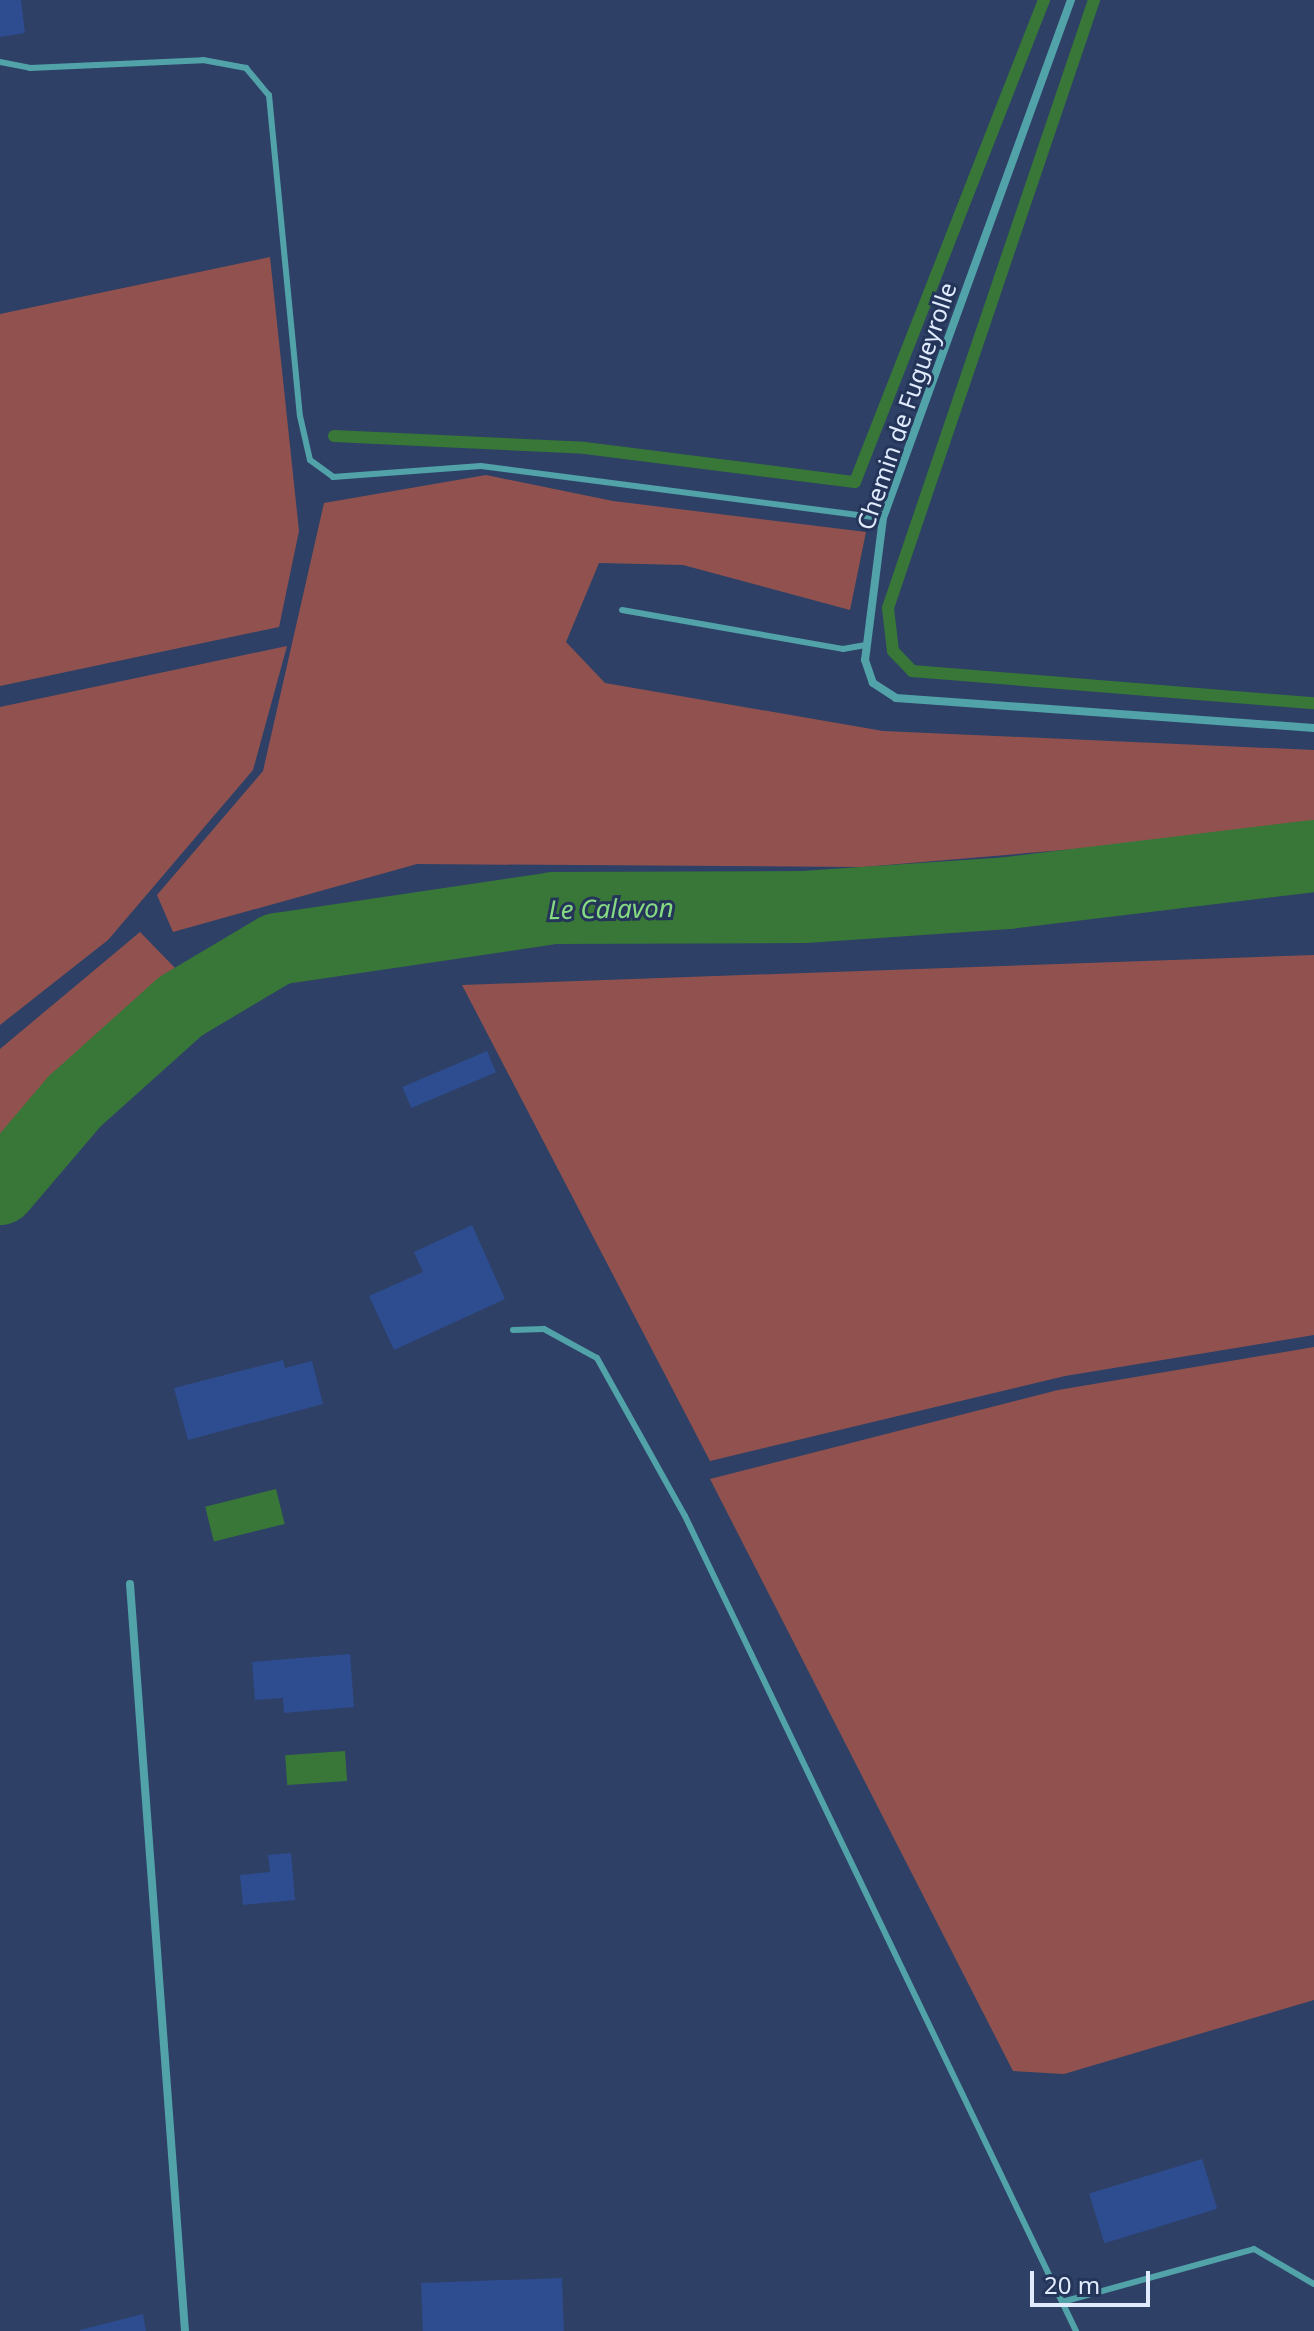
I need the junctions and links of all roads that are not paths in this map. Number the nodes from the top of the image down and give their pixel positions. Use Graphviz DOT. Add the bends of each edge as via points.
graph roads {
  1 [pos="1071,0"];
  2 [pos="0,62"];
  3 [pos="883,518"];
  4 [pos="622,610"];
  5 [pos="866,645"];
  6 [pos="1314,728"];
  7 [pos="513,1330"];
  8 [pos="130,1584"];
  9 [pos="1314,2284"];
  10 [pos="1062,2302"];
  11 [pos="1076,2330"];
  12 [pos="185,2331"];
  1 -- 3 [label="street, Chemin de Fugueyrolle"];
  2 -- 3 [label="lane" via="30,68 203,60 246,68 269,95 300,416 310,460 333,477 481,466"];
  3 -- 5 [label="street, Chemin de Fugueyrolle"];
  4 -- 5 [label="lane" via="843,649"];
  5 -- 6 [label="street, Chemin de Fugueyrolle" via="873,683 896,698"];
  7 -- 10 [label="lane" via="544,1329 597,1358 685,1516"];
  8 -- 12 [label="street"];
  9 -- 10 [label="lane" via="1254,2249"];
  10 -- 11 [label="lane"];
}
